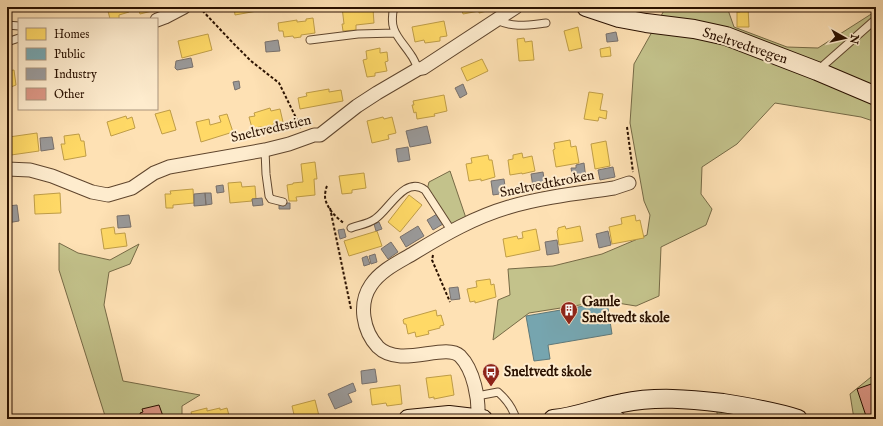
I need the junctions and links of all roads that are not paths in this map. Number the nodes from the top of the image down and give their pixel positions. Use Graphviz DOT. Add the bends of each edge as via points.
graph roads {
  1 [pos="184,7"];
  2 [pos="394,7"];
  3 [pos="516,7"];
  4 [pos="586,7"];
  5 [pos="876,19"];
  6 [pos="158,20"];
  7 [pos="497,20"];
  8 [pos="546,23"];
  9 [pos="7,25"];
  10 [pos="18,26"];
  11 [pos="395,33"];
  12 [pos="18,38"];
  13 [pos="310,40"];
  14 [pos="7,42"];
  15 [pos="418,69"];
  16 [pos="817,71"];
  17 [pos="876,96"];
  18 [pos="265,150"];
  19 [pos="7,169"];
  20 [pos="629,183"];
  21 [pos="283,202"];
  22 [pos="352,228"];
  23 [pos="451,230"];
  24 [pos="478,396"];
  25 [pos="606,407"];
  26 [pos="415,418"];
  27 [pos="481,419"];
  28 [pos="516,419"];
  29 [pos="553,419"];
  30 [pos="619,419"];
  31 [pos="798,419"];
  1 -- 6 [label="street"];
  2 -- 11 [label="lane" via="392,23"];
  3 -- 7 [label="street, Sneltvedtstien"];
  4 -- 16 [label="main road, Sneltvedtvegen" via="626,19 721,35"];
  5 -- 16 [label="lane"];
  7 -- 8 [label="lane" via="519,26"];
  7 -- 15 [label="street, Sneltvedtstien" via="424,68"];
  9 -- 10 [label="lane"];
  11 -- 13 [label="lane" via="358,34"];
  11 -- 15 [label="lane"];
  12 -- 14 [label="lane"];
  15 -- 18 [label="street, Sneltvedtstien" via="357,106 320,134"];
  16 -- 17 [label="main road, Sneltvedtvegen"];
  18 -- 19 [label="street, Sneltvedtstien" via="169,167 132,188 108,195 92,192 30,170"];
  18 -- 21 [label="lane" via="269,196"];
  20 -- 23 [label="street, Sneltvedtkroken" via="510,207"];
  22 -- 23 [label="lane" via="376,219 401,192 415,186 425,190"];
  23 -- 24 [label="street, Sneltvedtkroken" via="388,269 372,284 365,297 366,324 371,338 379,348 388,353 402,356 443,352 459,355 468,368"];
  24 -- 27 [label="street, Sneltvedtkroken"];
  24 -- 28 [label="lane" via="498,392 510,404"];
  25 -- 29 [label="main road"];
  25 -- 30 [label="street"];
  25 -- 31 [label="main road" via="641,400 690,399 749,407"];
  26 -- 27 [label="main road" via="449,415"];
}
